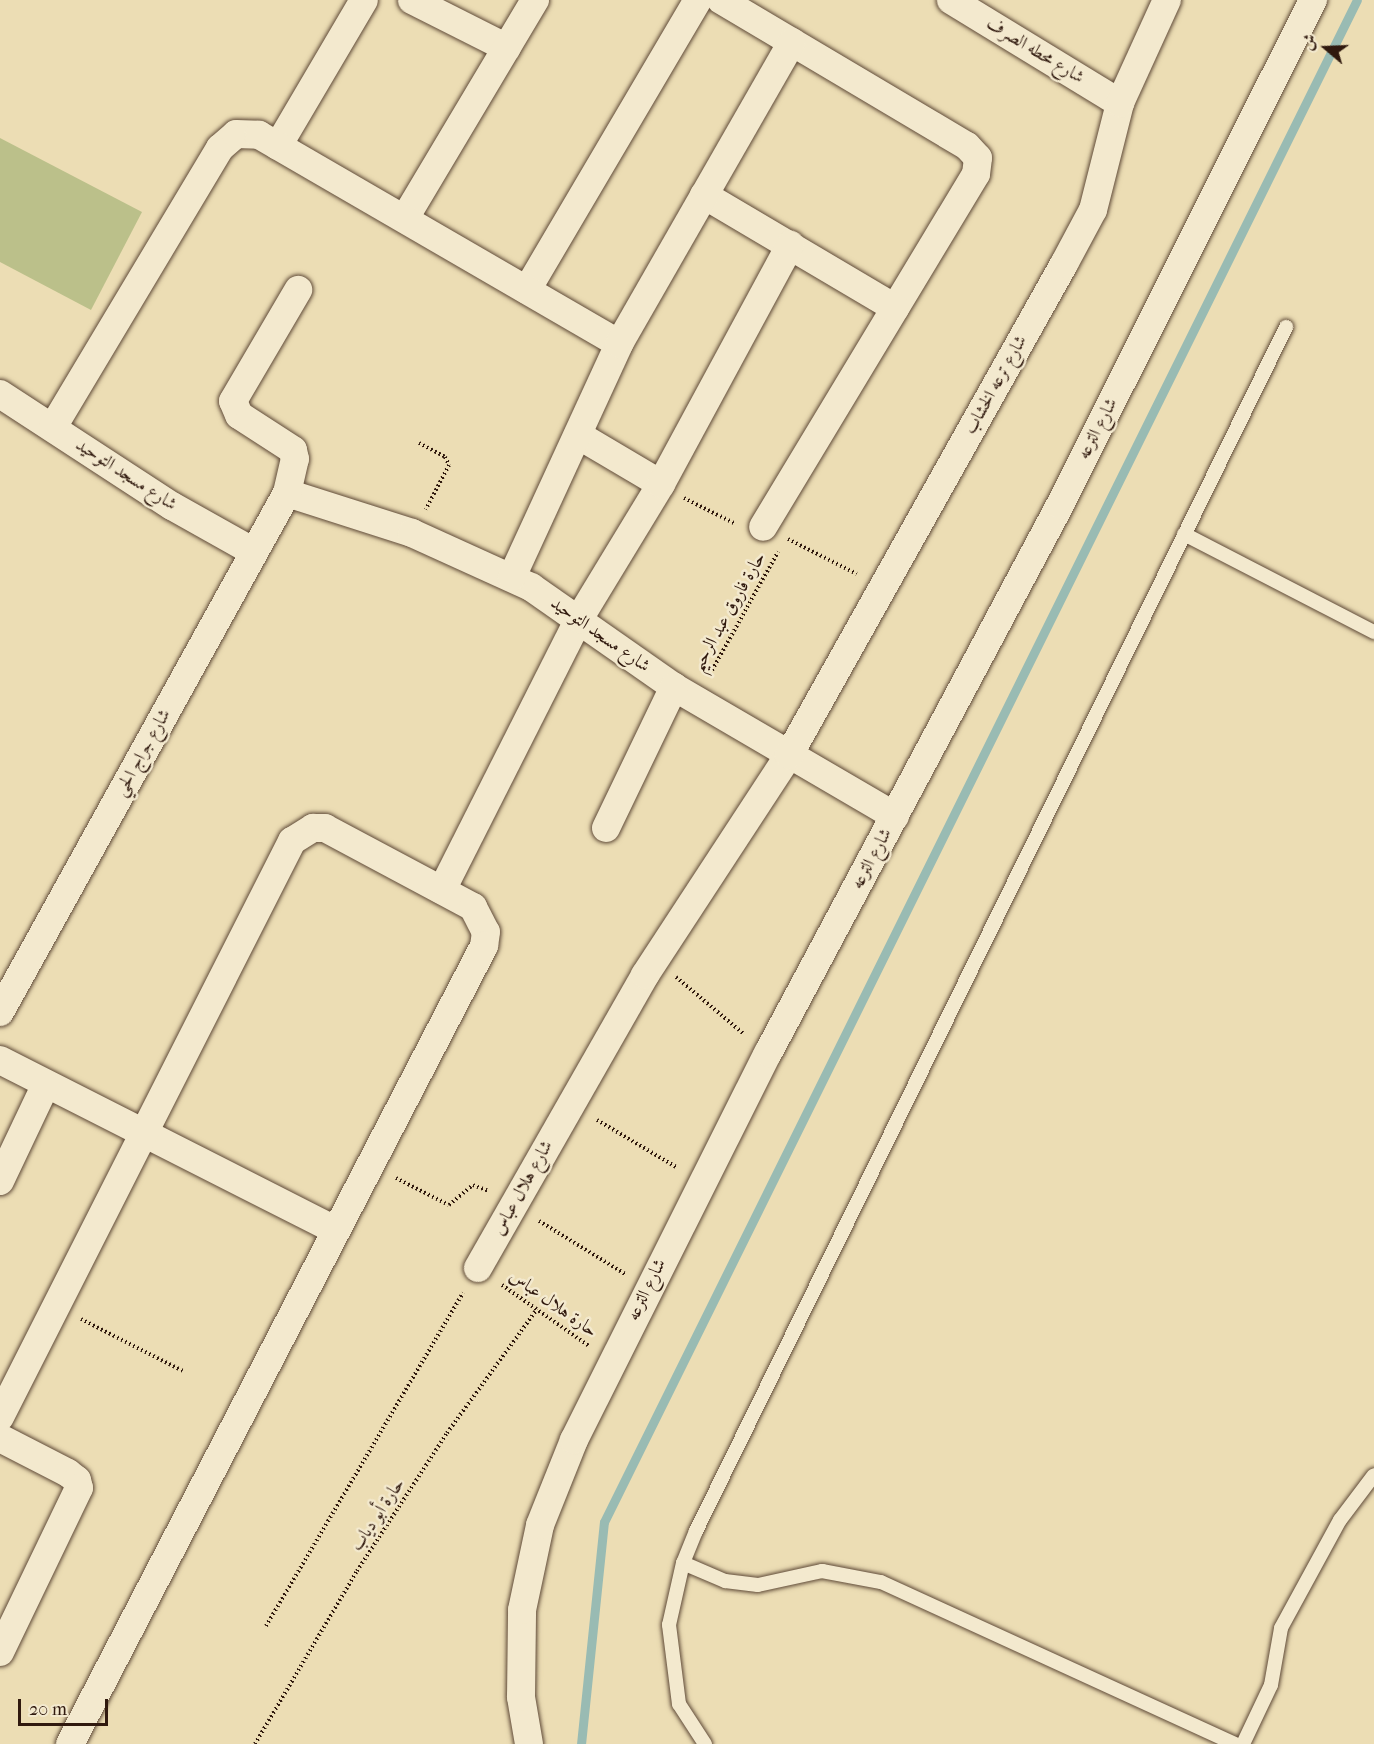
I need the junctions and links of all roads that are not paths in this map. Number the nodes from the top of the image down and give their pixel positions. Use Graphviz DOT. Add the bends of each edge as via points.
graph roads {
  1 [pos="364,0"];
  2 [pos="412,0"];
  3 [pos="535,0"];
  4 [pos="698,0"];
  5 [pos="721,0"];
  6 [pos="951,0"];
  7 [pos="1167,0"];
  8 [pos="1313,0"];
  9 [pos="792,42"];
  10 [pos="507,48"];
  11 [pos="1120,103"];
  12 [pos="278,146"];
  13 [pos="704,195"];
  14 [pos="405,218"];
  15 [pos="790,245"];
  16 [pos="297,290"];
  17 [pos="527,290"];
  18 [pos="895,308"];
  19 [pos="1286,327"];
  20 [pos="619,344"];
  21 [pos="0,394"];
  22 [pos="53,427"];
  23 [pos="578,435"];
  24 [pos="661,484"];
  25 [pos="287,493"];
  26 [pos="775,532"];
  27 [pos="1184,534"];
  28 [pos="254,552"];
  29 [pos="512,578"];
  30 [pos="579,619"];
  31 [pos="1374,632"];
  32 [pos="685,693"];
  33 [pos="789,755"];
  34 [pos="895,816"];
  35 [pos="606,828"];
  36 [pos="442,890"];
  37 [pos="0,1012"];
  38 [pos="0,1060"];
  39 [pos="46,1084"];
  40 [pos="142,1132"];
  41 [pos="1,1176"];
  42 [pos="335,1230"];
  43 [pos="478,1268"];
  44 [pos="0,1417"];
  45 [pos="0,1438"];
  46 [pos="1374,1475"];
  47 [pos="683,1563"];
  48 [pos="0,1652"];
  49 [pos="70,1744"];
  50 [pos="530,1744"];
  51 [pos="705,1744"];
  52 [pos="1235,1744"];
  53 [pos="1243,1744"];
  1 -- 12 [label="street"];
  2 -- 10 [label="street"];
  3 -- 10 [label="street"];
  4 -- 17 [label="street"];
  5 -- 9 [label="street"];
  6 -- 11 [label="street, شارع محطه الصرف"];
  7 -- 11 [label="street, شارع ترعه الخشاب"];
  8 -- 34 [label="street, شارع الترعه" via="1060,505"];
  9 -- 13 [label="street"];
  9 -- 18 [label="street" via="967,146 978,158 976,174"];
  10 -- 14 [label="street"];
  11 -- 33 [label="street, شارع ترعه الخشاب" via="1093,210"];
  12 -- 14 [label="street"];
  12 -- 22 [label="street" via="248,132 226,139"];
  13 -- 15 [label="street"];
  13 -- 20 [label="street"];
  14 -- 17 [label="street"];
  15 -- 18 [label="street"];
  15 -- 24 [label="street"];
  16 -- 25 [label="street, شارع جراج الحي" via="233,401 239,415 293,450 295,459"];
  17 -- 20 [label="street"];
  18 -- 26 [label="street"];
  19 -- 27 [label="lane"];
  20 -- 23 [label="street"];
  21 -- 22 [label="street, شارع مسجد التوحيد"];
  22 -- 28 [label="street, شارع مسجد التوحيد" via="172,506"];
  23 -- 24 [label="street"];
  23 -- 29 [label="street"];
  24 -- 30 [label="street"];
  25 -- 28 [label="street, شارع جراج الحي"];
  25 -- 29 [label="street, شارع مسجد التوحيد" via="412,533"];
  27 -- 31 [label="lane"];
  27 -- 47 [label="lane"];
  28 -- 37 [label="street, شارع جراج الحي"];
  29 -- 30 [label="street, شارع مسجد التوحيد"];
  30 -- 32 [label="street, شارع مسجد التوحيد"];
  30 -- 36 [label="street"];
  32 -- 33 [label="street, شارع مسجد التوحيد"];
  32 -- 35 [label="street"];
  33 -- 34 [label="street, شارع مسجد التوحيد"];
  33 -- 43 [label="street, شارع هلال عباس" via="654,959"];
  34 -- 50 [label="street, شارع الترعه" via="702,1182 555,1484 530,1568 519,1653 521,1697"];
  36 -- 40 [label="street" via="325,828 302,832 286,852"];
  36 -- 42 [label="street" via="478,913 486,932 484,946"];
  38 -- 39 [label="street"];
  39 -- 40 [label="street"];
  39 -- 41 [label="street"];
  40 -- 42 [label="street"];
  40 -- 44 [label="street"];
  42 -- 49 [label="street"];
  45 -- 48 [label="street" via="68,1473 80,1488"];
  46 -- 53 [label="lane" via="1340,1520 1281,1628 1271,1685"];
  47 -- 51 [label="lane" via="669,1625 671,1652 679,1704"];
  47 -- 52 [label="lane" via="725,1581 758,1585 822,1570 881,1582"];
}
